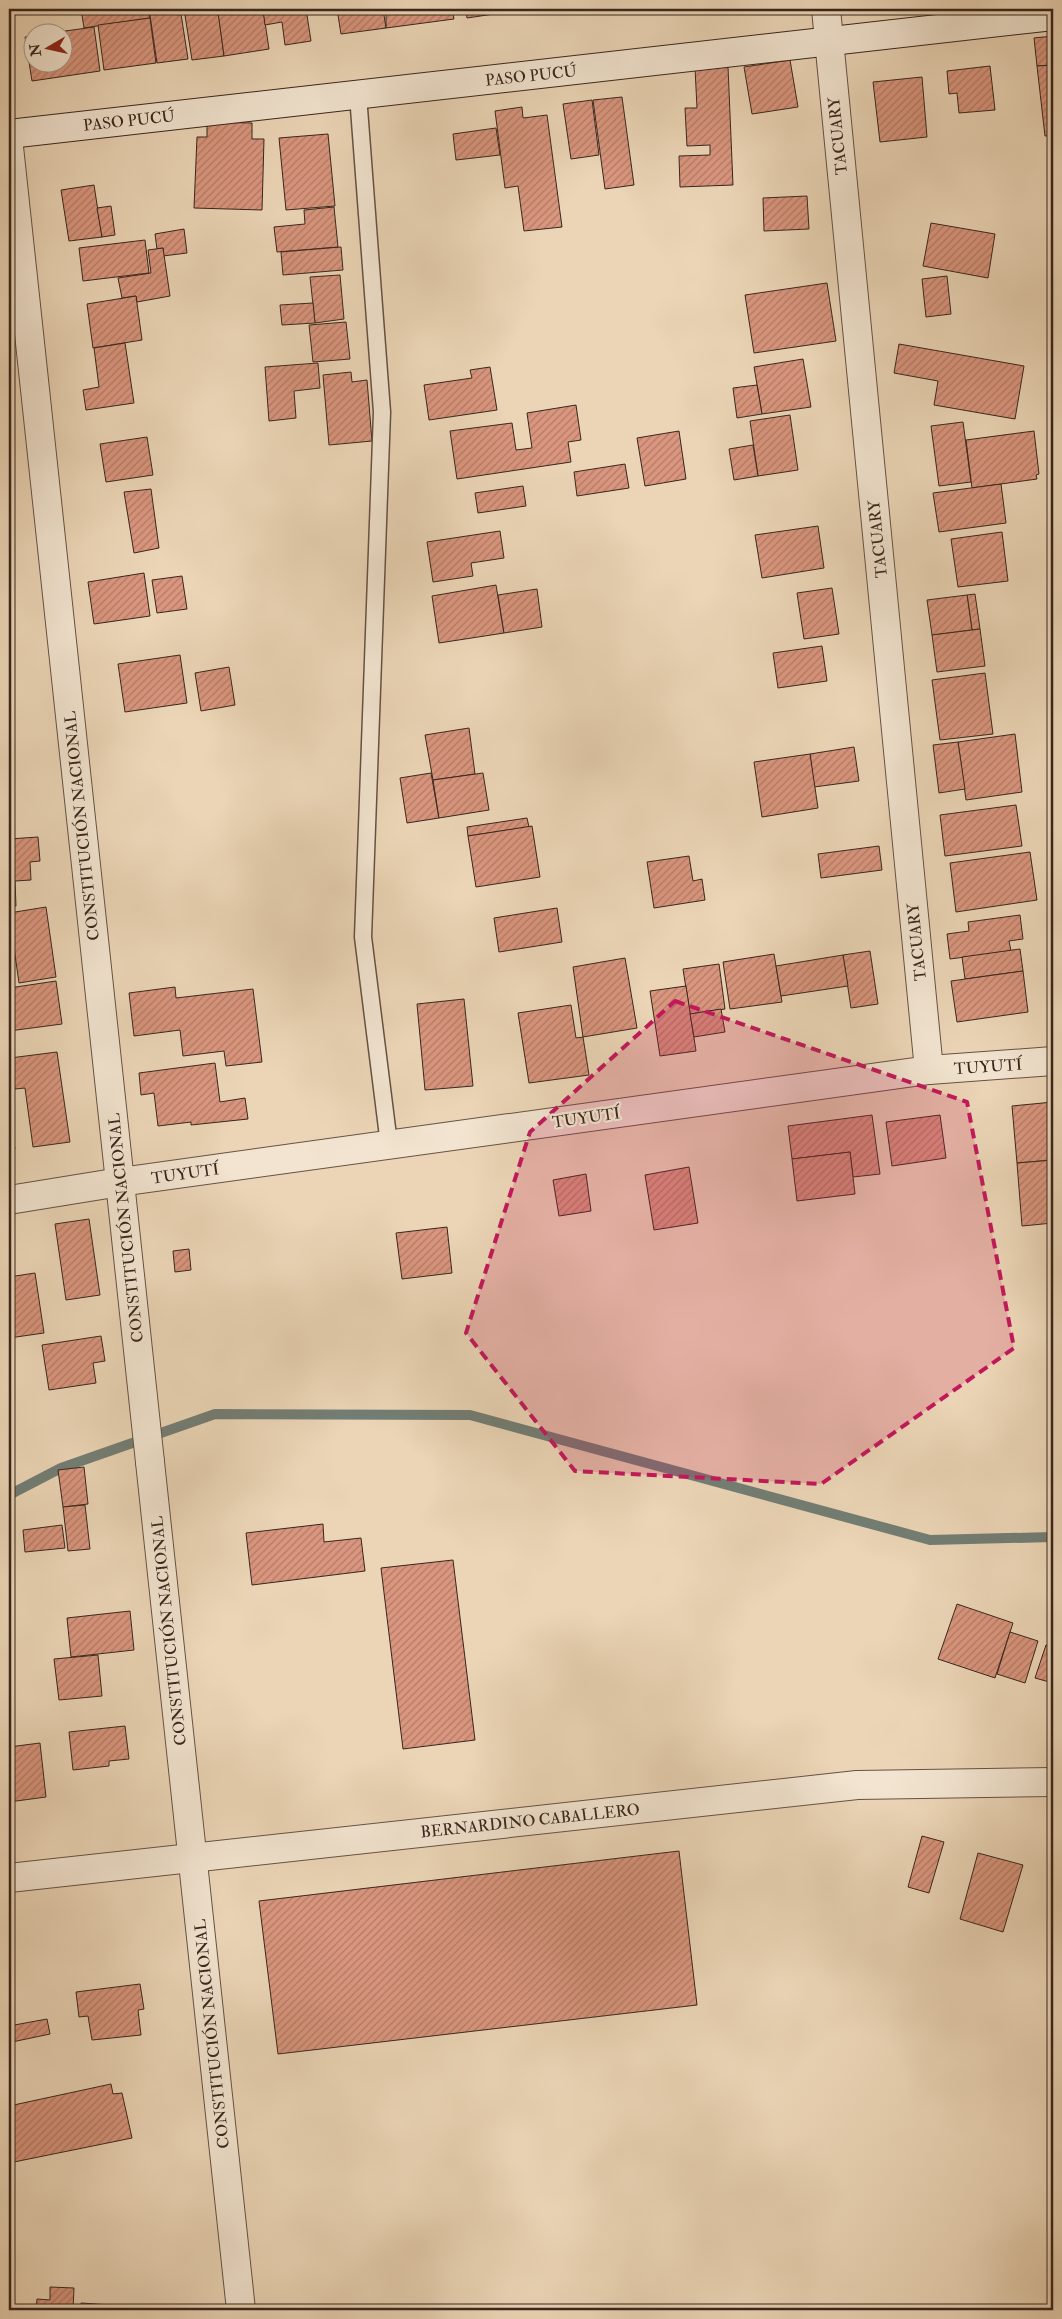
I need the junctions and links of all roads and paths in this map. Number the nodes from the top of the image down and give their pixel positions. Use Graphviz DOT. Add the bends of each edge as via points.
graph roads {
  1 [pos="826,9"];
  2 [pos="1053,16"];
  3 [pos="828,42"];
  4 [pos="358,95"];
  5 [pos="9,134"];
  6 [pos="9,147"];
  7 [pos="1053,1062"];
  8 [pos="929,1070"];
  9 [pos="389,1144"];
  10 [pos="120,1182"];
  11 [pos="9,1200"];
  12 [pos="1053,1782"];
  13 [pos="192,1856"];
  14 [pos="9,1878"];
  15 [pos="241,2310"];
  1 -- 3 [label="street, TACUARY"];
  2 -- 3 [label="street, PASO PUCÚ"];
  3 -- 4 [label="street, PASO PUCÚ"];
  3 -- 8 [label="street, TACUARY"];
  4 -- 5 [label="street, PASO PUCÚ"];
  4 -- 9 [label="lane" via="382,412 363,937"];
  6 -- 10 [label="street, CONSTITUCIÓN NACIONAL"];
  7 -- 8 [label="street, TUYUTÍ"];
  8 -- 9 [label="street, TUYUTÍ"];
  9 -- 10 [label="street, TUYUTÍ"];
  10 -- 11 [label="street, TUYUTÍ"];
  10 -- 13 [label="street, CONSTITUCIÓN NACIONAL"];
  12 -- 13 [label="street, BERNARDINO CABALLERO" via="857,1785"];
  13 -- 14 [label="street, BERNARDINO CABALLERO"];
  13 -- 15 [label="street, CONSTITUCIÓN NACIONAL"];
}
